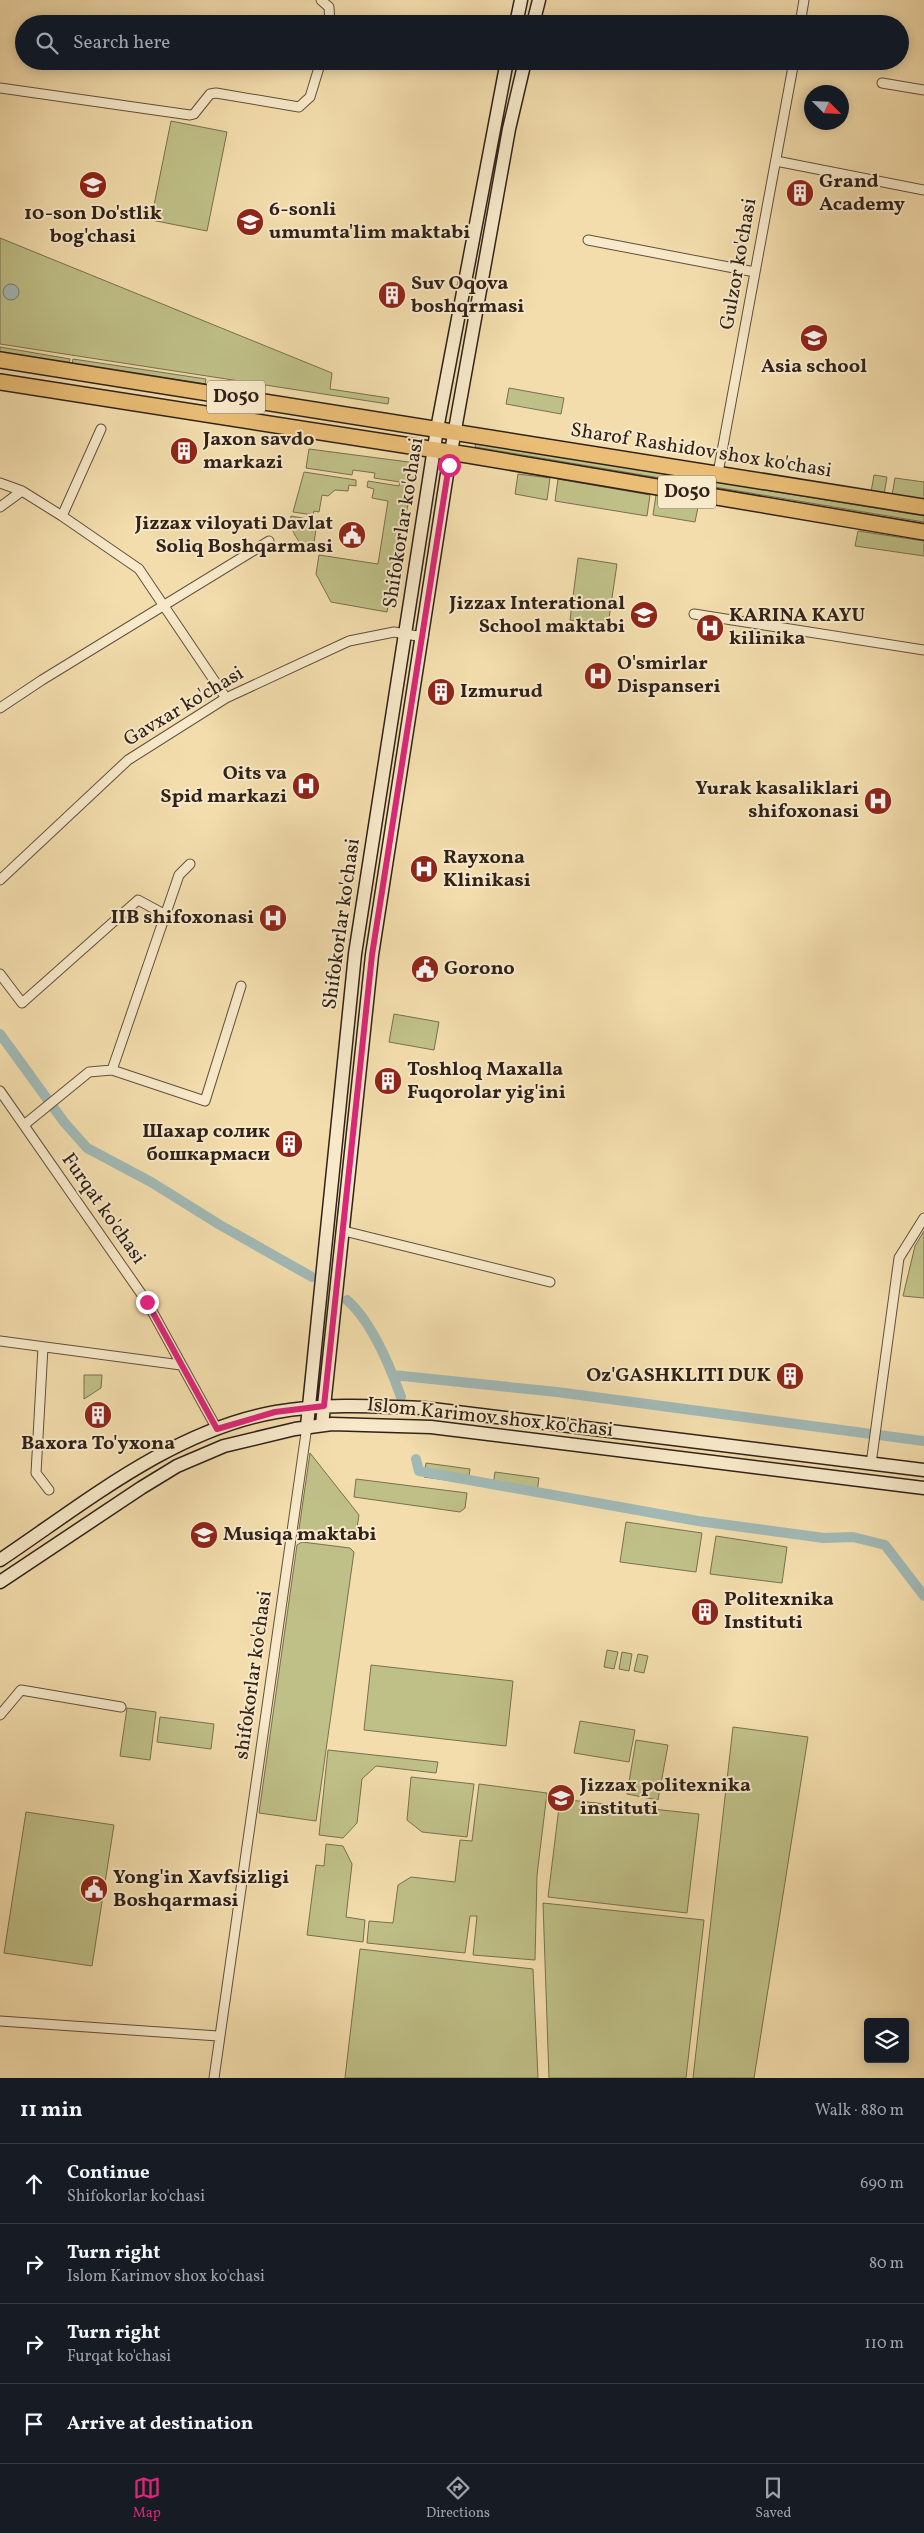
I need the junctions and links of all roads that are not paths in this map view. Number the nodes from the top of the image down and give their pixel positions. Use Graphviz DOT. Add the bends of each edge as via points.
graph roads {
  1 [pos="320,0"];
  2 [pos="521,0"];
  3 [pos="539,0"];
  4 [pos="804,0"];
  5 [pos="329,15"];
  6 [pos="518,15"];
  7 [pos="536,15"];
  8 [pos="802,15"];
  9 [pos="318,70"];
  10 [pos="505,70"];
  11 [pos="523,70"];
  12 [pos="792,70"];
  13 [pos="882,83"];
  14 [pos="0,88"];
  15 [pos="924,90"];
  16 [pos="776,161"];
  17 [pos="924,190"];
  18 [pos="588,240"];
  19 [pos="755,272"];
  20 [pos="0,360"];
  21 [pos="0,382"];
  22 [pos="101,429"];
  23 [pos="437,429"];
  24 [pos="455,432"];
  25 [pos="434,450"];
  26 [pos="451,452"];
  27 [pos="718,473"];
  28 [pos="0,484"];
  29 [pos="22,492"];
  30 [pos="0,507"];
  31 [pos="924,507"];
  32 [pos="62,516"];
  33 [pos="924,532"];
  34 [pos="269,541"];
  35 [pos="163,605"];
  36 [pos="694,614"];
  37 [pos="406,634"];
  38 [pos="423,637"];
  39 [pos="924,650"];
  40 [pos="226,698"];
  41 [pos="0,708"];
  42 [pos="190,864"];
  43 [pos="0,880"];
  44 [pos="164,914"];
  45 [pos="0,974"];
  46 [pos="241,986"];
  47 [pos="112,1070"];
  48 [pos="0,1091"];
  49 [pos="24,1125"];
  50 [pos="924,1218"];
  51 [pos="344,1231"];
  52 [pos="550,1282"];
  53 [pos="0,1341"];
  54 [pos="43,1347"];
  55 [pos="182,1365"];
  56 [pos="324,1406"];
  57 [pos="310,1407"];
  58 [pos="322,1425"];
  59 [pos="306,1426"];
  60 [pos="217,1429"];
  61 [pos="871,1464"];
  62 [pos="924,1470"];
  63 [pos="924,1488"];
  64 [pos="49,1490"];
  65 [pos="0,1560"];
  66 [pos="0,1582"];
  67 [pos="121,1707"];
  68 [pos="0,1715"];
  69 [pos="0,2021"];
  70 [pos="218,2036"];
  71 [pos="214,2078"];
  1 -- 5 [label="street" via="329,7"];
  2 -- 6 [label="main road"];
  3 -- 7 [label="main road"];
  4 -- 8 [label="street"];
  9 -- 14 [label="street" via="310,96 299,107 216,93 210,94 190,115"];
  10 -- 23 [label="main road, Shifokorlar ko'chasi"];
  11 -- 24 [label="main road, Shifokorlar ko'chasi" via="509,129"];
  12 -- 16 [label="street, Gulzor ko'chasi"];
  13 -- 15 [label="street"];
  16 -- 17 [label="street"];
  16 -- 19 [label="street, Gulzor ko'chasi"];
  18 -- 19 [label="street"];
  19 -- 27 [label="street, Gulzor ko'chasi"];
  20 -- 23 [label="main road, D050"];
  21 -- 25 [label="main road, D050"];
  22 -- 32 [label="street"];
  23 -- 24 [label="main road, D050"];
  23 -- 25 [label="main road, Shifokorlar ko'chasi"];
  24 -- 26 [label="main road, Shifokorlar ko'chasi"];
  24 -- 27 [label="main road, Sharof Rashidov shox ko'chasi / D050"];
  25 -- 26 [label="main road, D050"];
  25 -- 37 [label="main road, Shifokorlar ko'chasi"];
  26 -- 33 [label="main road, Sharof Rashidov shox ko'chasi / D050"];
  26 -- 38 [label="main road, Shifokorlar ko'chasi"];
  27 -- 31 [label="main road, Sharof Rashidov shox ko'chasi / D050"];
  28 -- 29 [label="street"];
  29 -- 30 [label="street"];
  29 -- 32 [label="street"];
  32 -- 35 [label="street" via="139,569"];
  34 -- 35 [label="street"];
  35 -- 40 [label="street"];
  35 -- 41 [label="street"];
  36 -- 39 [label="street"];
  37 -- 38 [label="street, Gavxar ko'chasi"];
  37 -- 40 [label="street, Gavxar ko'chasi" via="394,632 349,641"];
  37 -- 57 [label="main road, Shifokorlar ko'chasi" via="355,954"];
  38 -- 51 [label="main road, Shifokorlar ko'chasi" via="372,955"];
  40 -- 43 [label="street, Gavxar ko'chasi" via="128,760"];
  42 -- 44 [label="street" via="179,875"];
  44 -- 45 [label="street" via="138,900 22,1004"];
  44 -- 47 [label="street"];
  46 -- 47 [label="street" via="205,1101"];
  47 -- 49 [label="street" via="89,1072"];
  48 -- 49 [label="street, Furqat ko'chasi"];
  49 -- 55 [label="street, Furqat ko'chasi" via="147,1302"];
  50 -- 61 [label="street" via="899,1258"];
  51 -- 52 [label="street"];
  51 -- 56 [label="main road, Shifokorlar ko'chasi"];
  53 -- 54 [label="street"];
  54 -- 55 [label="street"];
  54 -- 64 [label="street" via="36,1473"];
  55 -- 60 [label="street, Furqat ko'chasi"];
  56 -- 57 [label="main road, Islom Karimov shox ko'chasi"];
  56 -- 58 [label="main road, Shifokorlar ko'chasi"];
  56 -- 61 [label="main road, Islom Karimov shox ko'chasi" via="453,1410"];
  57 -- 59 [label="main road, Shifokorlar ko'chasi"];
  57 -- 60 [label="main road, Islom Karimov shox ko'chasi" via="275,1412"];
  58 -- 59 [label="main road, Islom Karimov shox ko'chasi"];
  58 -- 63 [label="main road, Islom Karimov shox ko'chasi" via="361,1423 431,1428"];
  59 -- 66 [label="main road, Islom Karimov shox ko'chasi" via="224,1446 178,1466"];
  59 -- 70 [label="street, shifokorlar ko'chasi"];
  60 -- 65 [label="main road, Islom Karimov shox ko'chasi" via="156,1456"];
  61 -- 62 [label="main road, Islom Karimov shox ko'chasi"];
  67 -- 68 [label="street" via="21,1690"];
  69 -- 70 [label="street"];
  70 -- 71 [label="street, shifokorlar ko'chasi"];
}
